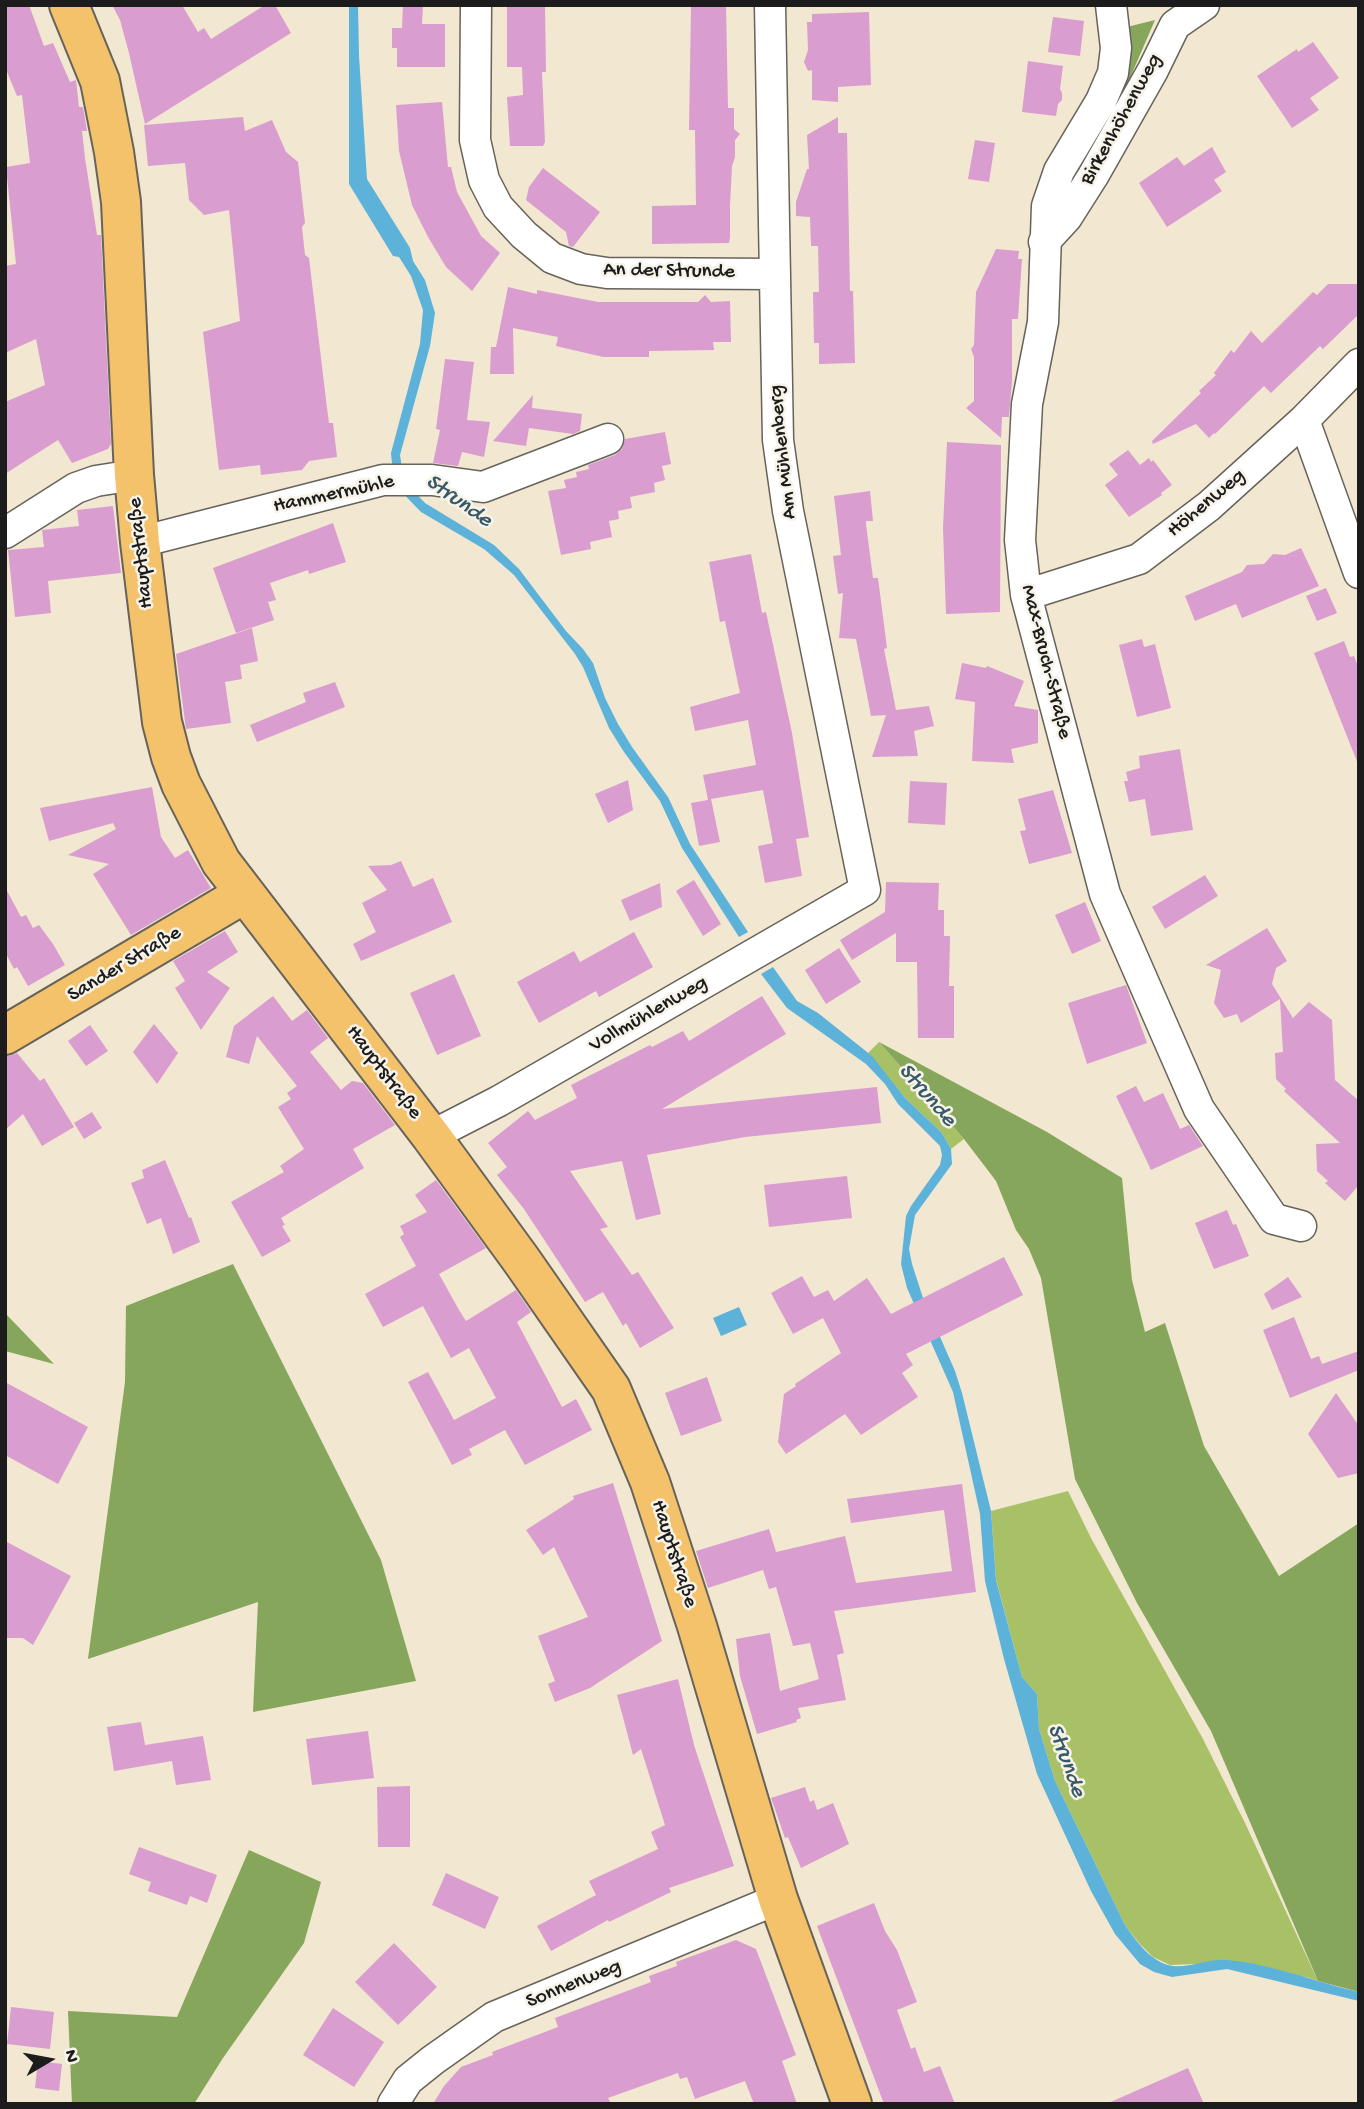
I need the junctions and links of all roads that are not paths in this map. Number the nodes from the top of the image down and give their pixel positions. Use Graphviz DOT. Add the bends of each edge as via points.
graph roads {
  1 [pos="69,5"];
  2 [pos="476,5"];
  3 [pos="769,5"];
  4 [pos="1111,5"];
  5 [pos="1204,5"];
  6 [pos="1044,242"];
  7 [pos="775,274"];
  8 [pos="1359,365"];
  9 [pos="1304,420"];
  10 [pos="608,439"];
  11 [pos="134,475"];
  12 [pos="5,533"];
  13 [pos="140,542"];
  14 [pos="1359,573"];
  15 [pos="1026,595"];
  16 [pos="865,890"];
  17 [pos="244,894"];
  18 [pos="5,1035"];
  19 [pos="431,1136"];
  20 [pos="1301,1226"];
  21 [pos="778,1899"];
  22 [pos="393,2104"];
  23 [pos="852,2104"];
  1 -- 11 [label="main road, Hauptstraße" via="100,81 116,164"];
  2 -- 7 [label="street, An der Strunde" via="475,140 484,180 498,208 524,236 552,258 607,273"];
  3 -- 7 [label="street, Am Mühlenberg"];
  4 -- 6 [label="street, Max-Bruch-Straße" via="1116,48 1113,73 1059,171 1047,206"];
  5 -- 6 [label="street, Birkenhöhenweg" via="1175,25 1093,176"];
  6 -- 15 [label="street, Max-Bruch-Straße" via="1043,323 1027,404 1020,540"];
  7 -- 16 [label="street, Am Mühlenberg" via="778,440 788,511"];
  8 -- 9 [label="street, Höhenweg"];
  9 -- 14 [label="street"];
  9 -- 15 [label="street, Höhenweg" via="1209,506 1139,559"];
  10 -- 13 [label="street, Hammermühle" via="484,487 383,480"];
  11 -- 12 [label="street" via="76,488"];
  11 -- 13 [label="main road, Hauptstraße"];
  13 -- 17 [label="main road, Hauptstraße" via="162,722 171,757 214,850"];
  15 -- 20 [label="street, Max-Bruch-Straße" via="1105,894 1199,1109 1274,1219"];
  16 -- 19 [label="street, Vollmühlenweg"];
  17 -- 18 [label="main road, Sander Straße"];
  17 -- 19 [label="main road, Hauptstraße"];
  19 -- 21 [label="main road, Hauptstraße" via="611,1389 654,1495 697,1626"];
  21 -- 22 [label="street, Sonnenweg" via="494,2017 408,2080"];
  21 -- 23 [label="main road, Hauptstraße"];
}
